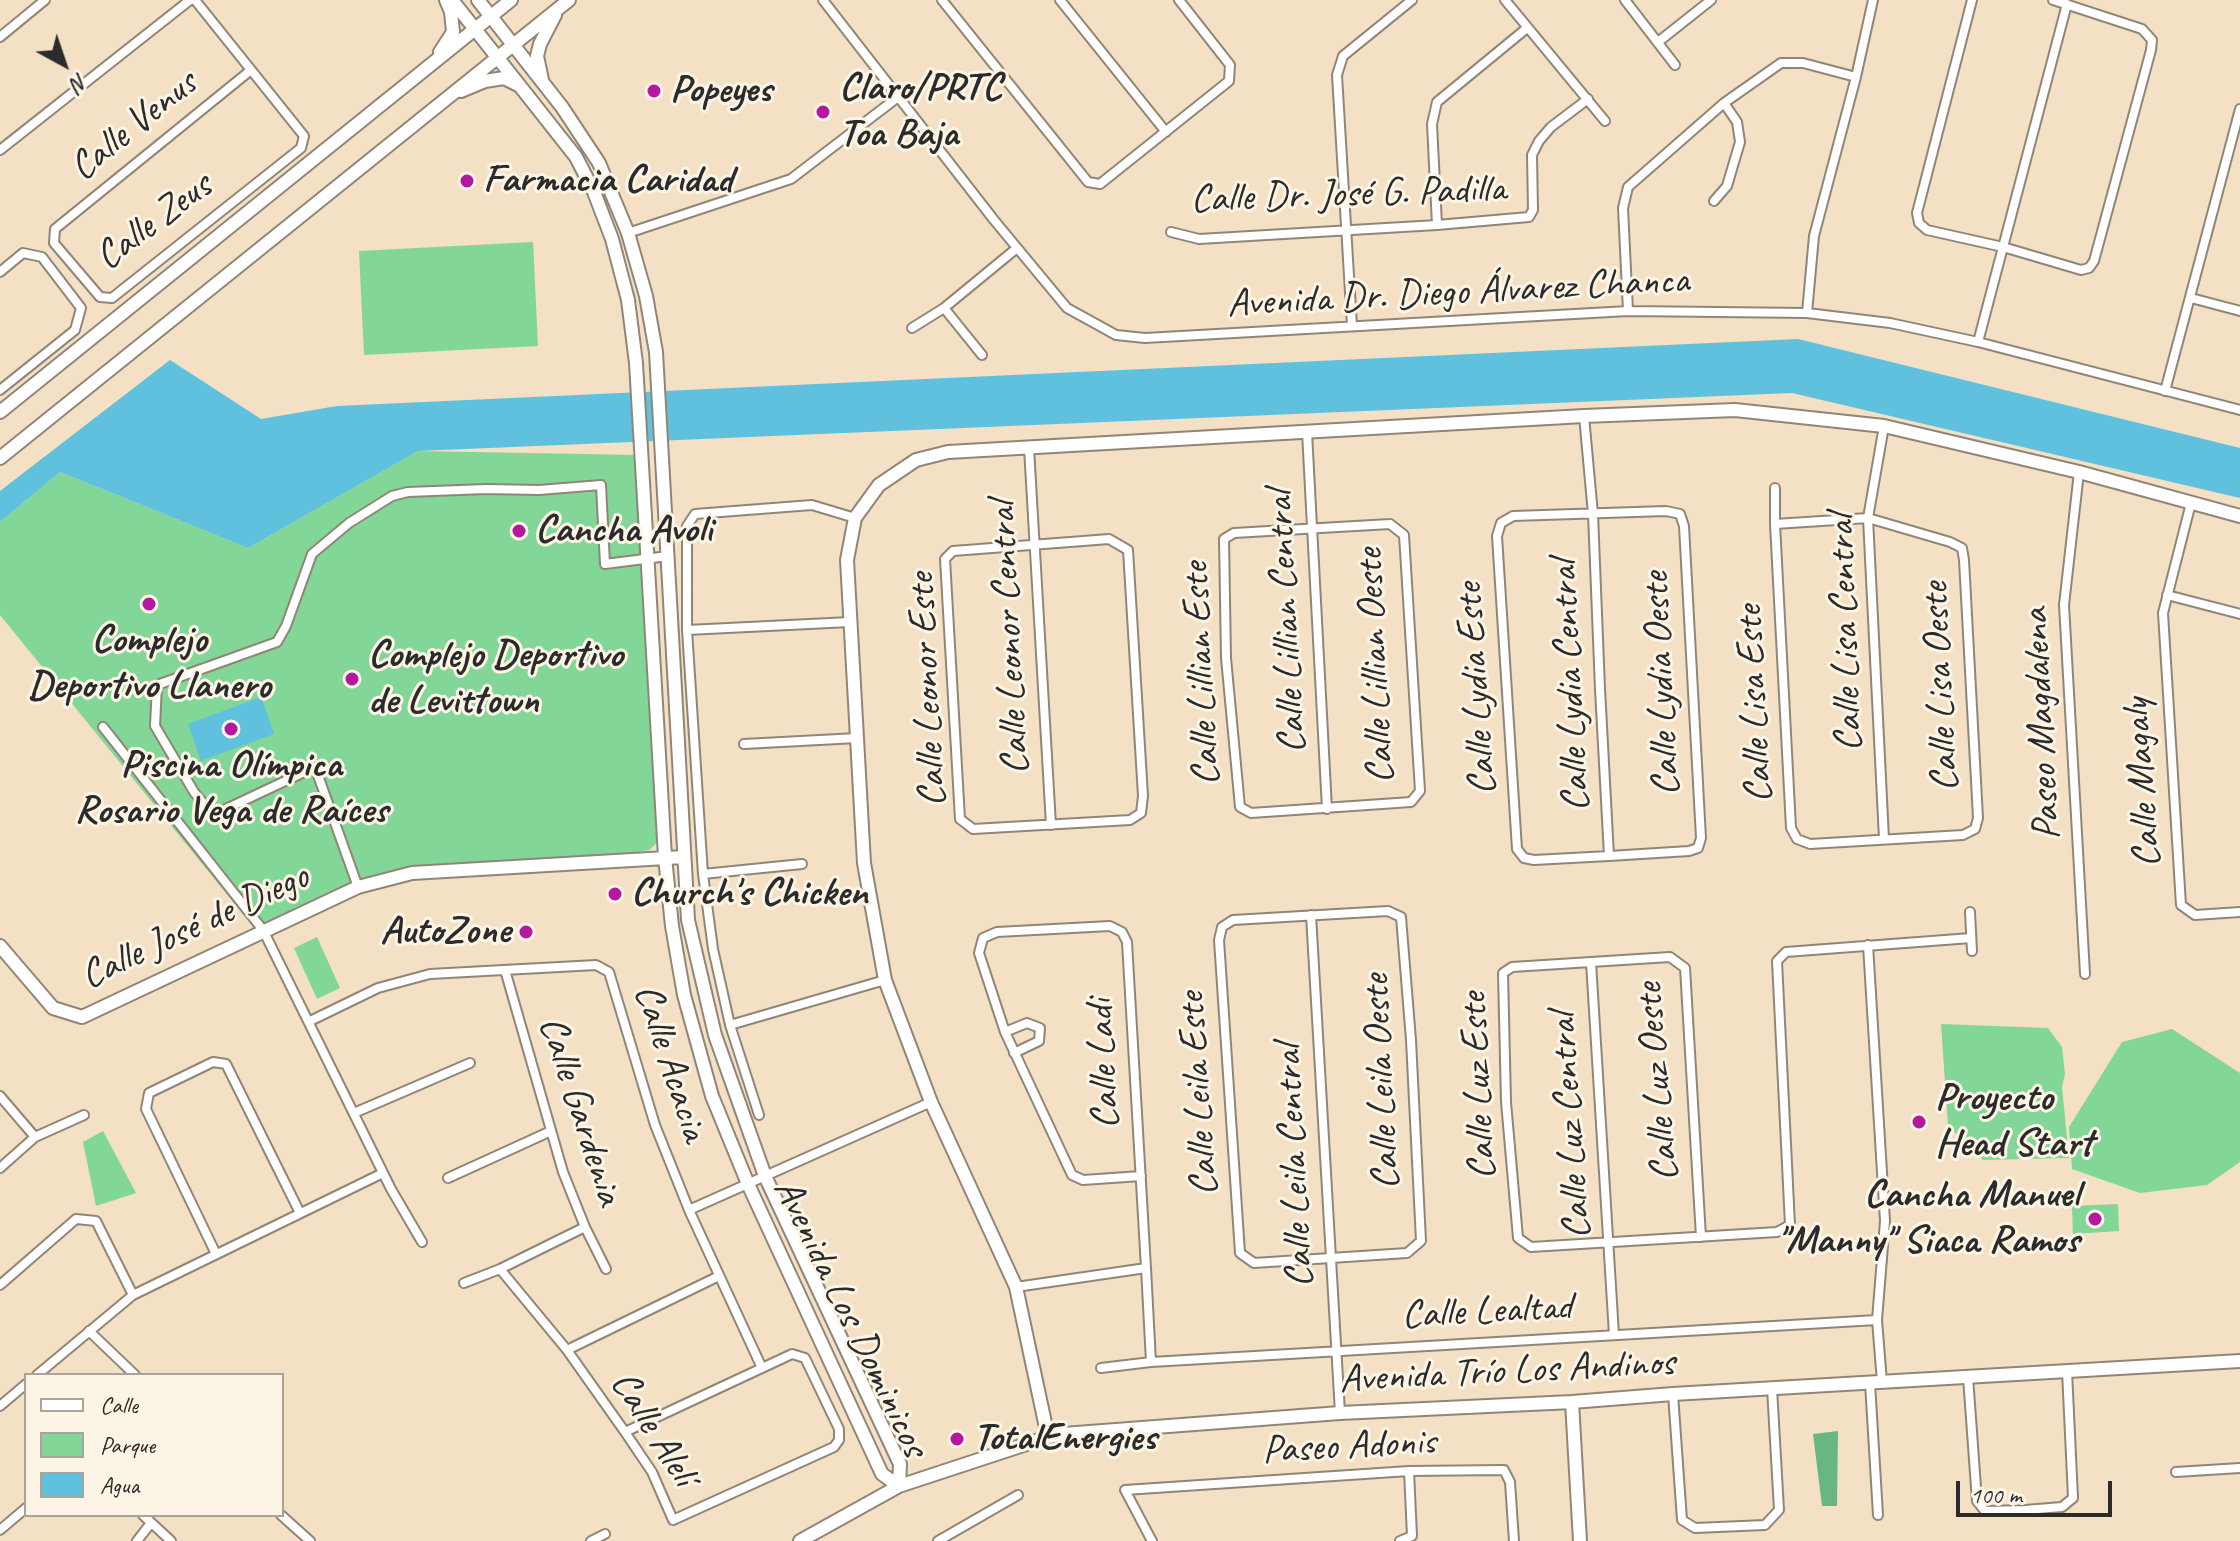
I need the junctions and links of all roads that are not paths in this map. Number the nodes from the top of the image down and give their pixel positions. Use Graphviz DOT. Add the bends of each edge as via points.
graph roads {
  1 [pos="45,0"];
  2 [pos="192,0"];
  3 [pos="446,0"];
  4 [pos="452,0"];
  5 [pos="478,0"];
  6 [pos="511,0"];
  7 [pos="823,0"];
  8 [pos="942,0"];
  9 [pos="1060,0"];
  10 [pos="1179,0"];
  11 [pos="1412,0"];
  12 [pos="1505,0"];
  13 [pos="1625,0"];
  14 [pos="1711,0"];
  15 [pos="1873,0"];
  16 [pos="1972,0"];
  17 [pos="2053,0"];
  18 [pos="564,4"];
  19 [pos="2067,4"];
  20 [pos="491,17"];
  21 [pos="1527,28"];
  22 [pos="476,29"];
  23 [pos="0,37"];
  24 [pos="1658,42"];
  25 [pos="513,45"];
  26 [pos="498,56"];
  27 [pos="432,64"];
  28 [pos="1675,65"];
  29 [pos="251,70"];
  30 [pos="1856,77"];
  31 [pos="543,83"];
  32 [pos="523,88"];
  33 [pos="898,97"];
  34 [pos="447,98"];
  35 [pos="1588,99"];
  36 [pos="1724,103"];
  37 [pos="2240,109"];
  38 [pos="1605,121"];
  39 [pos="1166,132"];
  40 [pos="0,150"];
  41 [pos="1714,201"];
  42 [pos="1437,225"];
  43 [pos="55,229"];
  44 [pos="1346,230"];
  45 [pos="1171,232"];
  46 [pos="628,233"];
  47 [pos="2003,247"];
  48 [pos="1017,248"];
  49 [pos="0,272"];
  50 [pos="2191,298"];
  51 [pos="944,308"];
  52 [pos="1628,311"];
  53 [pos="2240,311"];
  54 [pos="1807,313"];
  55 [pos="1352,326"];
  56 [pos="912,328"];
  57 [pos="1978,342"];
  58 [pos="982,355"];
  59 [pos="0,390"];
  60 [pos="2165,391"];
  61 [pos="2240,410"];
  62 [pos="0,412"];
  63 [pos="1584,416"];
  64 [pos="1884,426"];
  65 [pos="1307,432"];
  66 [pos="1029,448"];
  67 [pos="0,458"];
  68 [pos="2079,472"];
  69 [pos="1775,488"];
  70 [pos="2191,503"];
  71 [pos="1593,514"];
  72 [pos="2240,516"];
  73 [pos="855,518"];
  74 [pos="1868,518"];
  75 [pos="1775,524"];
  76 [pos="1313,527"];
  77 [pos="1036,543"];
  78 [pos="668,556"];
  79 [pos="648,559"];
  80 [pos="2167,595"];
  81 [pos="2240,614"];
  82 [pos="850,622"];
  83 [pos="687,630"];
  84 [pos="103,727"];
  85 [pos="857,738"];
  86 [pos="744,744"];
  87 [pos="1327,809"];
  88 [pos="1051,825"];
  89 [pos="1884,839"];
  90 [pos="1609,856"];
  91 [pos="665,857"];
  92 [pos="683,857"];
  93 [pos="802,864"];
  94 [pos="703,874"];
  95 [pos="358,887"];
  96 [pos="1970,912"];
  97 [pos="2240,912"];
  98 [pos="1311,915"];
  99 [pos="263,930"];
  100 [pos="1971,938"];
  101 [pos="1868,945"];
  102 [pos="0,946"];
  103 [pos="1972,951"];
  104 [pos="1591,962"];
  105 [pos="505,970"];
  106 [pos="2085,974"];
  107 [pos="885,980"];
  108 [pos="310,1021"];
  109 [pos="730,1025"];
  110 [pos="1005,1032"];
  111 [pos="1014,1053"];
  112 [pos="470,1063"];
  113 [pos="0,1096"];
  114 [pos="931,1102"];
  115 [pos="354,1113"];
  116 [pos="84,1115"];
  117 [pos="759,1115"];
  118 [pos="551,1131"];
  119 [pos="35,1137"];
  120 [pos="0,1168"];
  121 [pos="383,1173"];
  122 [pos="765,1176"];
  123 [pos="1141,1176"];
  124 [pos="448,1178"];
  125 [pos="748,1184"];
  126 [pos="689,1210"];
  127 [pos="300,1213"];
  128 [pos="585,1227"];
  129 [pos="1701,1237"];
  130 [pos="422,1242"];
  131 [pos="1608,1242"];
  132 [pos="216,1254"];
  133 [pos="1331,1258"];
  134 [pos="1146,1268"];
  135 [pos="500,1269"];
  136 [pos="606,1269"];
  137 [pos="719,1276"];
  138 [pos="464,1283"];
  139 [pos="0,1285"];
  140 [pos="1016,1287"];
  141 [pos="133,1295"];
  142 [pos="1877,1320"];
  143 [pos="89,1331"];
  144 [pos="1614,1335"];
  145 [pos="567,1350"];
  146 [pos="1336,1351"];
  147 [pos="2240,1361"];
  148 [pos="1151,1362"];
  149 [pos="762,1368"];
  150 [pos="1101,1368"];
  151 [pos="2067,1371"];
  152 [pos="39,1373"];
  153 [pos="133,1373"];
  154 [pos="1968,1377"];
  155 [pos="1876,1382"];
  156 [pos="24,1386"];
  157 [pos="1772,1388"];
  158 [pos="1673,1394"];
  159 [pos="1572,1402"];
  160 [pos="0,1406"];
  161 [pos="1340,1413"];
  162 [pos="625,1432"];
  163 [pos="1048,1437"];
  164 [pos="2240,1468"];
  165 [pos="1409,1471"];
  166 [pos="2176,1472"];
  167 [pos="899,1486"];
  168 [pos="1018,1495"];
  169 [pos="24,1510"];
  170 [pos="1878,1515"];
  171 [pos="145,1517"];
  172 [pos="283,1517"];
  173 [pos="151,1523"];
  174 [pos="0,1530"];
  175 [pos="605,1534"];
  176 [pos="808,1539"];
  177 [pos="137,1541"];
  178 [pos="171,1541"];
  179 [pos="310,1541"];
  180 [pos="591,1541"];
  181 [pos="938,1541"];
  182 [pos="1152,1541"];
  183 [pos="1400,1541"];
  184 [pos="1514,1541"];
  185 [pos="1580,1541"];
  1 -- 23 [label="street"];
  2 -- 29 [label="street"];
  2 -- 40 [label="street"];
  3 -- 27 [label="street" via="453,32"];
  4 -- 22 [label="street, Avenida Los Dominicos"];
  5 -- 20 [label="street, Avenida Los Dominicos"];
  6 -- 20 [label="street"];
  7 -- 33 [label="street, Avenida Dr. Diego Álvarez Chanca"];
  8 -- 39 [label="street" via="1088,182 1100,184"];
  9 -- 39 [label="street"];
  10 -- 39 [label="street" via="1230,65 1229,81"];
  11 -- 44 [label="street" via="1343,56 1337,75"];
  12 -- 21 [label="street"];
  13 -- 24 [label="street"];
  14 -- 24 [label="street"];
  15 -- 30 [label="street"];
  16 -- 47 [label="street" via="1917,213 1927,230"];
  17 -- 19 [label="street"];
  18 -- 25 [label="street"];
  18 -- 31 [label="street" via="540,44"];
  19 -- 47 [label="street"];
  19 -- 47 [label="street" via="2142,29 2152,40 2151,50 2089,268"];
  20 -- 22 [label="street"];
  20 -- 25 [label="street, Avenida Los Dominicos"];
  21 -- 35 [label="street"];
  21 -- 42 [label="street" via="1437,102 1432,124"];
  22 -- 26 [label="street, Avenida Los Dominicos"];
  22 -- 27 [label="street"];
  24 -- 28 [label="street"];
  25 -- 26 [label="street"];
  25 -- 31 [label="street, Avenida Los Dominicos"];
  26 -- 32 [label="street, Avenida Los Dominicos"];
  26 -- 34 [label="street"];
  27 -- 62 [label="street"];
  29 -- 43 [label="street, Calle Venus"];
  29 -- 43 [label="street, Calle Zeus" via="304,136 301,148 112,298 100,297 79,274 54,243"];
  30 -- 36 [label="street" via="1803,63 1781,63"];
  30 -- 54 [label="street" via="1814,236"];
  31 -- 46 [label="street, Avenida Los Dominicos" via="599,163"];
  32 -- 34 [label="street" via="504,78"];
  32 -- 79 [label="street, Avenida Los Dominicos" via="576,157 612,239 628,300 636,363"];
  33 -- 46 [label="street" via="791,179"];
  33 -- 48 [label="street, Avenida Dr. Diego Álvarez Chanca"];
  34 -- 67 [label="street"];
  35 -- 38 [label="street"];
  35 -- 42 [label="street, Calle Dr. José G. Padilla" via="1539,141 1532,155 1529,217"];
  36 -- 41 [label="street" via="1737,122 1740,142 1727,186"];
  36 -- 52 [label="street" via="1628,187 1623,208"];
  37 -- 50 [label="street"];
  42 -- 44 [label="street, Calle Dr. José G. Padilla"];
  44 -- 45 [label="street, Calle Dr. José G. Padilla" via="1199,239"];
  44 -- 55 [label="street"];
  46 -- 78 [label="street, Avenida Los Dominicos" via="656,352"];
  47 -- 57 [label="street"];
  48 -- 51 [label="street"];
  48 -- 55 [label="street, Avenida Dr. Diego Álvarez Chanca" via="1067,308 1116,335 1145,338"];
  49 -- 59 [label="street" via="23,253 42,257 81,308 75,330"];
  50 -- 53 [label="street"];
  50 -- 60 [label="street"];
  51 -- 56 [label="street"];
  51 -- 58 [label="street"];
  52 -- 54 [label="street, Avenida Dr. Diego Álvarez Chanca"];
  52 -- 55 [label="street, Avenida Dr. Diego Álvarez Chanca"];
  54 -- 57 [label="street, Avenida Dr. Diego Álvarez Chanca" via="1890,323"];
  57 -- 60 [label="street, Avenida Dr. Diego Álvarez Chanca"];
  60 -- 61 [label="street, Avenida Dr. Diego Álvarez Chanca"];
  63 -- 64 [label="street" via="1735,410"];
  63 -- 65 [label="street"];
  63 -- 71 [label="street, Calle Lydia Central"];
  64 -- 68 [label="street"];
  64 -- 74 [label="street, Calle Lisa Central"];
  65 -- 66 [label="street"];
  65 -- 76 [label="street, Calle Lillian Central"];
  66 -- 73 [label="street" via="948,452 916,460 879,485"];
  66 -- 77 [label="street, Calle Leonor Central"];
  68 -- 70 [label="street"];
  68 -- 106 [label="street, Paseo Magdalena" via="2064,605"];
  69 -- 75 [label="street, Calle Lisa Este"];
  70 -- 72 [label="street"];
  70 -- 80 [label="street, Calle Magaly"];
  71 -- 90 [label="street, Calle Lydia Central"];
  71 -- 90 [label="street, Calle Lydia Oeste" via="1680,514 1701,838 1698,848 1689,851"];
  71 -- 90 [label="street, Calle Lydia Este" via="1513,516 1501,523 1497,536 1517,849 1534,860"];
  73 -- 82 [label="street" via="847,560"];
  73 -- 83 [label="street" via="812,505 695,514 687,526"];
  74 -- 75 [label="street"];
  74 -- 89 [label="street, Calle Lisa Central"];
  74 -- 89 [label="street, Calle Lisa Oeste" via="1962,548 1972,696 1975,829 1963,835"];
  75 -- 89 [label="street, Calle Lisa Este" via="1791,828 1797,839 1810,844"];
  76 -- 87 [label="street, Calle Lillian Central"];
  76 -- 87 [label="street, Calle Lillian Este" via="1234,533 1224,539 1226,658 1240,807 1251,813"];
  76 -- 87 [label="street, Calle Lillian Oeste" via="1390,524 1404,535 1420,771 1420,791 1411,802"];
  77 -- 88 [label="street, Calle Leonor Central"];
  77 -- 88 [label="street, Calle Leonor Este" via="953,551 945,559 945,584 960,819 973,829"];
  77 -- 88 [label="street" via="1109,539 1128,550 1143,796 1141,813 1130,820"];
  78 -- 79 [label="street"];
  78 -- 92 [label="street, Avenida Los Dominicos"];
  79 -- 91 [label="street, Avenida Los Dominicos"];
  79 -- 95 [label="street" via="605,564 601,485 392,496 312,554 277,642 157,685 155,726 213,815 315,767"];
  80 -- 81 [label="street"];
  80 -- 97 [label="street, Calle Magaly" via="2163,613 2181,905 2195,915"];
  82 -- 83 [label="street"];
  82 -- 85 [label="street"];
  83 -- 94 [label="street"];
  84 -- 99 [label="street"];
  85 -- 86 [label="street"];
  85 -- 107 [label="street" via="864,863"];
  91 -- 92 [label="street, Calle José de Diego"];
  91 -- 95 [label="street, Calle José de Diego" via="412,873"];
  91 -- 125 [label="street, Avenida Los Dominicos" via="684,995 712,1096"];
  92 -- 122 [label="street, Avenida Los Dominicos" via="688,920 715,1035"];
  93 -- 94 [label="street"];
  94 -- 109 [label="street"];
  95 -- 99 [label="street, Calle José de Diego"];
  96 -- 100 [label="street"];
  98 -- 133 [label="street, Calle Leila Central"];
  98 -- 133 [label="street, Calle Leila Oeste" via="1388,911 1401,917 1411,1040 1421,1241 1407,1253"];
  98 -- 133 [label="street, Calle Leila Este" via="1233,920 1222,927 1219,940 1240,1253 1254,1263"];
  99 -- 102 [label="street, Calle José de Diego" via="82,1017 53,1008"];
  99 -- 108 [label="street"];
  100 -- 101 [label="street"];
  100 -- 103 [label="street"];
  101 -- 129 [label="street" via="1786,952 1777,961 1790,1225 1777,1232"];
  101 -- 142 [label="street" via="1885,1221"];
  104 -- 129 [label="street, Calle Luz Oeste" via="1670,957 1685,968"];
  104 -- 131 [label="street, Calle Luz Central"];
  104 -- 131 [label="street, Calle Luz Este" via="1512,967 1503,973 1506,1102 1518,1238 1531,1247"];
  105 -- 108 [label="street, Calle Acacia" via="430,974 378,988"];
  105 -- 118 [label="street, Calle Gardenia"];
  105 -- 126 [label="street, Calle Acacia" via="596,965 609,972 655,1125"];
  107 -- 109 [label="street"];
  107 -- 114 [label="street"];
  108 -- 115 [label="street"];
  109 -- 117 [label="street"];
  110 -- 111 [label="street"];
  110 -- 111 [label="street" via="1027,1023 1040,1028 1039,1041"];
  110 -- 123 [label="street, Calle Ladi" via="979,953 983,938 997,932 1110,926 1122,932 1127,942"];
  111 -- 123 [label="street" via="1072,1175 1083,1180"];
  112 -- 115 [label="street"];
  113 -- 119 [label="street"];
  114 -- 122 [label="street"];
  114 -- 140 [label="street"];
  115 -- 121 [label="street"];
  116 -- 119 [label="street"];
  118 -- 124 [label="street"];
  118 -- 128 [label="street, Calle Gardenia"];
  119 -- 120 [label="street"];
  121 -- 127 [label="street"];
  121 -- 130 [label="street"];
  122 -- 125 [label="street"];
  122 -- 167 [label="street, Avenida Los Dominicos" via="900,1464"];
  123 -- 134 [label="street, Calle Ladi"];
  125 -- 126 [label="street"];
  125 -- 167 [label="street, Avenida Los Dominicos" via="882,1474"];
  126 -- 137 [label="street, Calle Acacia"];
  127 -- 132 [label="street"];
  127 -- 132 [label="street" via="226,1064 213,1062 149,1093 146,1109"];
  128 -- 135 [label="street"];
  128 -- 136 [label="street, Calle Gardenia"];
  129 -- 131 [label="street"];
  131 -- 144 [label="street, Calle Luz Central"];
  132 -- 141 [label="street"];
  133 -- 146 [label="street, Calle Leila Central"];
  134 -- 140 [label="street"];
  134 -- 148 [label="street, Calle Ladi"];
  135 -- 138 [label="street"];
  135 -- 145 [label="street, Calle Alelí"];
  137 -- 145 [label="street"];
  137 -- 149 [label="street, Calle Acacia"];
  139 -- 141 [label="street" via="76,1219 96,1221"];
  140 -- 163 [label="street"];
  141 -- 143 [label="street"];
  142 -- 144 [label="street, Calle Lealtad"];
  142 -- 155 [label="street"];
  143 -- 152 [label="street"];
  143 -- 153 [label="street"];
  144 -- 146 [label="street, Calle Lealtad"];
  145 -- 162 [label="street, Calle Alelí"];
  146 -- 148 [label="street, Calle Lealtad"];
  146 -- 161 [label="street, Calle Leila Central"];
  147 -- 151 [label="street, Avenida Trío Los Andinos"];
  148 -- 150 [label="street, Calle Lealtad"];
  149 -- 162 [label="street"];
  149 -- 162 [label="street, Calle Alelí" via="792,1354 805,1358 839,1429 834,1447 673,1520 652,1472"];
  151 -- 154 [label="street, Avenida Trío Los Andinos"];
  151 -- 154 [label="street" via="2073,1498 2062,1507 2025,1510 1985,1511 1977,1501"];
  154 -- 155 [label="street, Avenida Trío Los Andinos"];
  155 -- 157 [label="street, Avenida Trío Los Andinos"];
  155 -- 170 [label="street"];
  156 -- 160 [label="street"];
  157 -- 158 [label="street, Avenida Trío Los Andinos"];
  157 -- 158 [label="street" via="1779,1510 1765,1525 1695,1528 1682,1520"];
  158 -- 159 [label="street, Avenida Trío Los Andinos"];
  159 -- 161 [label="street, Avenida Trío Los Andinos"];
  159 -- 185 [label="street"];
  161 -- 163 [label="street, Avenida Trío Los Andinos"];
  163 -- 167 [label="street, Avenida Trío Los Andinos"];
  164 -- 166 [label="street"];
  165 -- 182 [label="street, Paseo Adonis" via="1125,1490"];
  165 -- 183 [label="street" via="1412,1536"];
  165 -- 184 [label="street, Paseo Adonis" via="1504,1470 1510,1482"];
  167 -- 176 [label="street, Avenida Trío Los Andinos"];
  168 -- 181 [label="street"];
  169 -- 174 [label="street"];
  171 -- 173 [label="street"];
  172 -- 179 [label="street"];
  173 -- 177 [label="street"];
  173 -- 178 [label="street"];
  175 -- 180 [label="street"];
}
